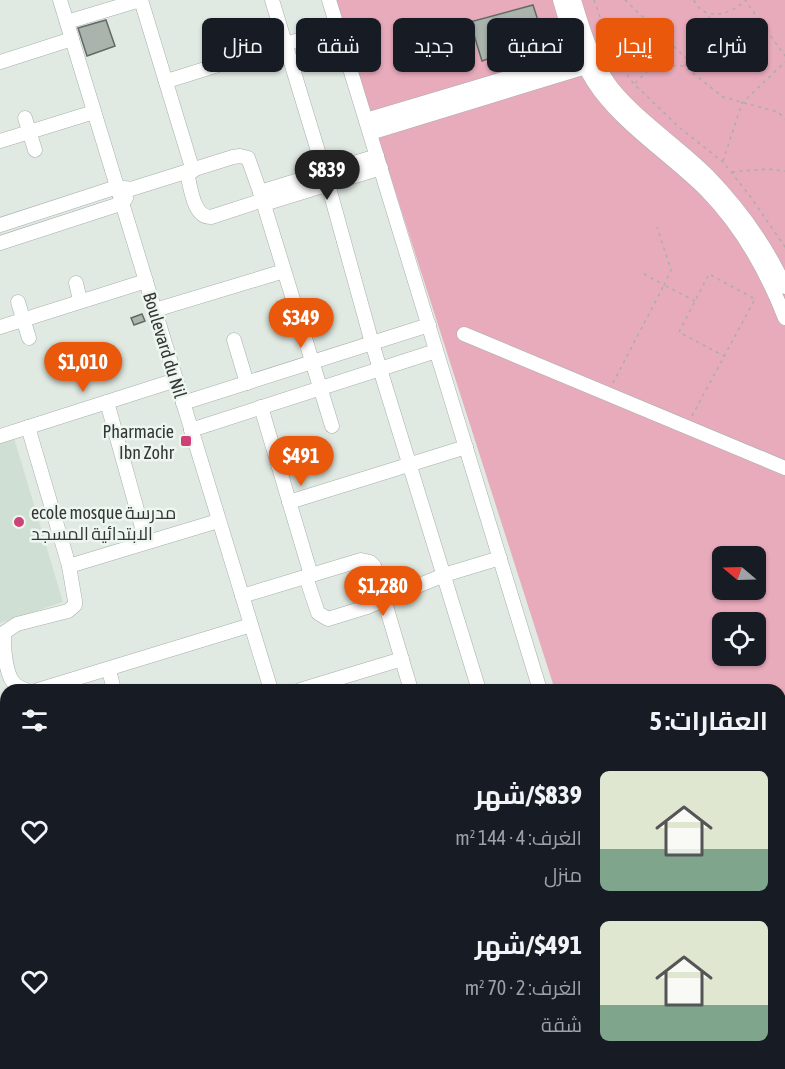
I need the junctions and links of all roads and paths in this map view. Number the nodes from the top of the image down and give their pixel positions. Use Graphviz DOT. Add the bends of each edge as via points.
graph roads {
  1 [pos="60,0"];
  2 [pos="140,0"];
  3 [pos="272,0"];
  4 [pos="329,0"];
  5 [pos="560,0"];
  6 [pos="574,0"];
  7 [pos="594,0"];
  8 [pos="625,0"];
  9 [pos="694,0"];
  10 [pos="711,14"];
  11 [pos="335,18"];
  12 [pos="709,18"];
  13 [pos="67,22"];
  14 [pos="72,39"];
  15 [pos="296,41"];
  16 [pos="285,44"];
  17 [pos="785,56"];
  18 [pos="1,57"];
  19 [pos="686,57"];
  20 [pos="589,60"];
  21 [pos="686,61"];
  22 [pos="785,62"];
  23 [pos="684,66"];
  24 [pos="352,72"];
  25 [pos="166,81"];
  26 [pos="633,84"];
  27 [pos="742,103"];
  28 [pos="94,112"];
  29 [pos="25,118"];
  30 [pos="785,119"];
  31 [pos="368,127"];
  32 [pos="30,133"];
  33 [pos="0,141"];
  34 [pos="35,150"];
  35 [pos="379,162"];
  36 [pos="723,162"];
  37 [pos="785,171"];
  38 [pos="190,172"];
  39 [pos="731,172"];
  40 [pos="327,178"];
  41 [pos="124,188"];
  42 [pos="262,199"];
  43 [pos="123,203"];
  44 [pos="0,225"];
  45 [pos="657,227"];
  46 [pos="0,243"];
  47 [pos="785,247"];
  48 [pos="284,271"];
  49 [pos="644,274"];
  50 [pos="146,281"];
  51 [pos="76,283"];
  52 [pos="664,285"];
  53 [pos="785,287"];
  54 [pos="80,300"];
  55 [pos="18,302"];
  56 [pos="695,302"];
  57 [pos="155,310"];
  58 [pos="785,318"];
  59 [pos="22,320"];
  60 [pos="429,326"];
  61 [pos="0,327"];
  62 [pos="464,334"];
  63 [pos="29,338"];
  64 [pos="234,340"];
  65 [pos="372,344"];
  66 [pos="436,351"];
  67 [pos="724,356"];
  68 [pos="312,362"];
  69 [pos="381,368"];
  70 [pos="176,380"];
  71 [pos="247,383"];
  72 [pos="320,389"];
  73 [pos="607,394"];
  74 [pos="107,402"];
  75 [pos="183,403"];
  76 [pos="261,407"];
  77 [pos="332,426"];
  78 [pos="686,427"];
  79 [pos="28,428"];
  80 [pos="191,430"];
  81 [pos="0,436"];
  82 [pos="466,447"];
  83 [pos="409,464"];
  84 [pos="785,468"];
  85 [pos="289,502"];
  86 [pos="218,521"];
  87 [pos="146,542"];
  88 [pos="500,558"];
  89 [pos="69,566"];
  90 [pos="444,575"];
  91 [pos="308,576"];
  92 [pos="242,596"];
  93 [pos="385,598"];
  94 [pos="251,625"];
  95 [pos="402,659"];
  96 [pos="108,670"];
  97 [pos="15,684"];
  98 [pos="63,684"];
  99 [pos="112,684"];
  100 [pos="269,684"];
  101 [pos="320,684"];
  102 [pos="409,684"];
  103 [pos="477,684"];
  104 [pos="538,684"];
  1 -- 13 [label="street, Boulevard du Nil"];
  2 -- 13 [label="street"];
  2 -- 25 [label="street"];
  3 -- 16 [label="street"];
  4 -- 11 [label="street"];
  5 -- 20 [label="street"];
  6 -- 20 [label="street"];
  7 -- 26 [label="path" via="616,61"];
  8 -- 19 [label="path"];
  9 -- 10 [label="path" via="696,6"];
  10 -- 12 [label="path"];
  10 -- 17 [label="path" via="725,14 745,0"];
  13 -- 14 [label="street, Boulevard du Nil"];
  14 -- 18 [label="street"];
  14 -- 28 [label="street, Boulevard du Nil"];
  15 -- 16 [label="street"];
  16 -- 25 [label="street"];
  16 -- 40 [label="street"];
  20 -- 31 [label="street"];
  20 -- 53 [label="street" via="623,99 706,174 742,214"];
  20 -- 58 [label="street" via="607,100 708,192 727,215 756,256"];
  21 -- 23 [label="path"];
  22 -- 27 [label="path"];
  23 -- 26 [label="path" via="654,66"];
  23 -- 27 [label="path" via="723,97"];
  24 -- 31 [label="street"];
  25 -- 38 [label="street"];
  26 -- 36 [label="path"];
  27 -- 30 [label="path" via="778,112"];
  27 -- 36 [label="path"];
  28 -- 32 [label="street"];
  28 -- 41 [label="street, Boulevard du Nil"];
  29 -- 32 [label="street"];
  31 -- 35 [label="street"];
  32 -- 33 [label="street"];
  32 -- 34 [label="street"];
  35 -- 40 [label="street"];
  35 -- 60 [label="street"];
  36 -- 39 [label="path"];
  37 -- 39 [label="path"];
  38 -- 41 [label="street"];
  38 -- 42 [label="street" via="244,156 251,163"];
  38 -- 42 [label="street" via="196,207 205,217"];
  39 -- 47 [label="path"];
  40 -- 42 [label="street"];
  40 -- 65 [label="street"];
  41 -- 43 [label="street, Boulevard du Nil"];
  41 -- 44 [label="street"];
  42 -- 48 [label="street"];
  43 -- 46 [label="street"];
  43 -- 50 [label="street, Boulevard du Nil"];
  45 -- 52 [label="path" via="671,270"];
  48 -- 57 [label="street"];
  48 -- 68 [label="street"];
  49 -- 52 [label="path"];
  50 -- 54 [label="street"];
  50 -- 57 [label="street, Boulevard du Nil"];
  51 -- 54 [label="street"];
  52 -- 56 [label="path"];
  52 -- 73 [label="path"];
  54 -- 59 [label="street"];
  55 -- 59 [label="street"];
  56 -- 67 [label="path" via="680,332"];
  56 -- 67 [label="path" via="709,274 755,298"];
  57 -- 70 [label="street, Boulevard du Nil"];
  59 -- 61 [label="street"];
  59 -- 63 [label="street"];
  60 -- 65 [label="street"];
  60 -- 66 [label="street"];
  62 -- 73 [label="street"];
  64 -- 71 [label="street"];
  65 -- 68 [label="street"];
  65 -- 69 [label="street"];
  66 -- 69 [label="street"];
  66 -- 82 [label="street"];
  67 -- 78 [label="path"];
  68 -- 71 [label="street"];
  68 -- 72 [label="street"];
  69 -- 72 [label="street"];
  69 -- 83 [label="street"];
  70 -- 74 [label="street"];
  70 -- 75 [label="street, Boulevard du Nil"];
  71 -- 75 [label="street"];
  72 -- 76 [label="street"];
  72 -- 77 [label="street"];
  73 -- 78 [label="street"];
  74 -- 79 [label="street"];
  74 -- 87 [label="street"];
  75 -- 80 [label="street, Boulevard du Nil"];
  76 -- 80 [label="street"];
  76 -- 85 [label="street"];
  78 -- 84 [label="street"];
  79 -- 81 [label="street"];
  79 -- 89 [label="street"];
  80 -- 86 [label="street, Boulevard du Nil"];
  82 -- 83 [label="street"];
  82 -- 88 [label="street"];
  83 -- 85 [label="street"];
  83 -- 90 [label="street"];
  85 -- 91 [label="street"];
  86 -- 87 [label="street"];
  86 -- 92 [label="street, Boulevard du Nil"];
  87 -- 89 [label="street"];
  88 -- 90 [label="street"];
  88 -- 104 [label="street"];
  89 -- 97 [label="street" via="75,596 72,609 17,624 5,632 3,645"];
  90 -- 93 [label="street"];
  90 -- 103 [label="street"];
  91 -- 92 [label="street"];
  91 -- 93 [label="street" via="369,561"];
  91 -- 93 [label="street" via="318,614 328,619"];
  92 -- 94 [label="street, Boulevard du Nil"];
  93 -- 95 [label="street"];
  94 -- 96 [label="street"];
  94 -- 100 [label="street, Boulevard du Nil"];
  95 -- 101 [label="street"];
  95 -- 102 [label="street"];
  96 -- 98 [label="street"];
  96 -- 99 [label="street"];
}
